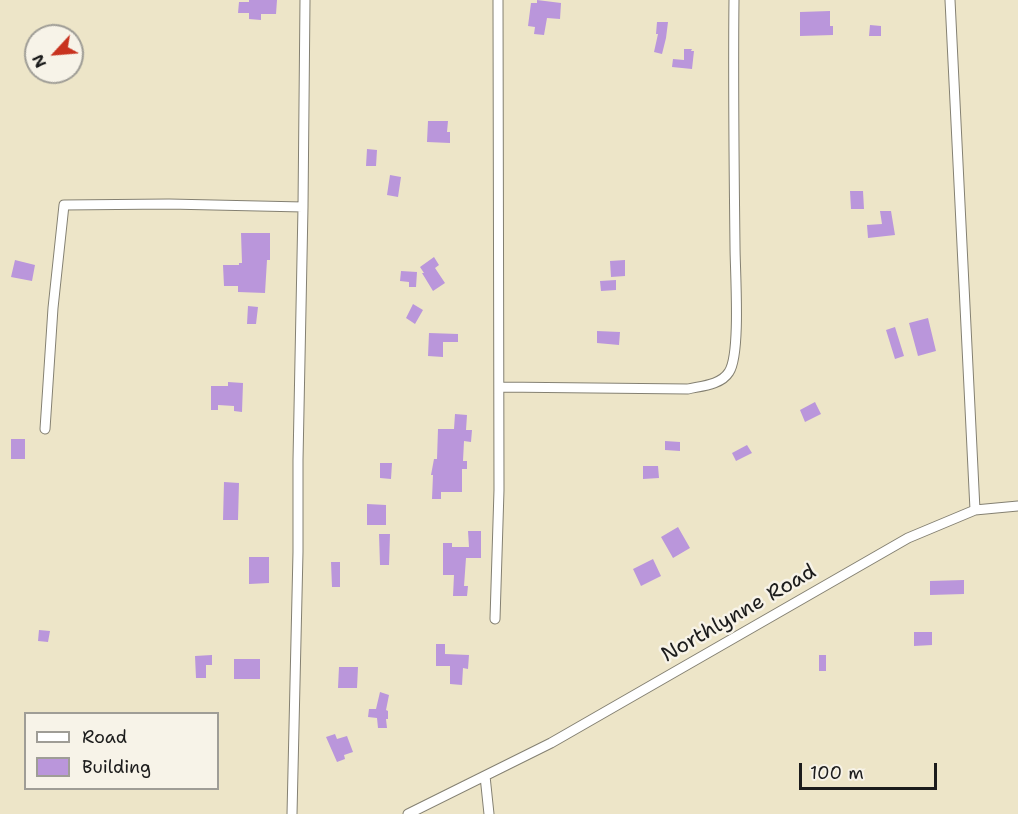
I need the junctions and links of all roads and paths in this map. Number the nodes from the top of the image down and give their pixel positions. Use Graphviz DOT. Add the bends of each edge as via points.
graph roads {
  1 [pos="305,0"];
  2 [pos="498,0"];
  3 [pos="734,0"];
  4 [pos="950,0"];
  5 [pos="303,207"];
  6 [pos="499,387"];
  7 [pos="45,429"];
  8 [pos="1018,506"];
  9 [pos="975,510"];
  10 [pos="495,619"];
  11 [pos="485,776"];
  12 [pos="292,814"];
  13 [pos="408,814"];
  14 [pos="489,814"];
  1 -- 5 [label="street"];
  2 -- 6 [label="street"];
  3 -- 6 [label="street" via="736,311 729,373 709,385 688,389"];
  4 -- 9 [label="street"];
  5 -- 7 [label="street" via="64,205"];
  5 -- 12 [label="street"];
  6 -- 10 [label="street"];
  8 -- 9 [label="street, Northlynne Road"];
  9 -- 11 [label="street, Northlynne Road" via="908,538 551,743"];
  11 -- 13 [label="street, Northlynne Road"];
  11 -- 14 [label="street"];
}
